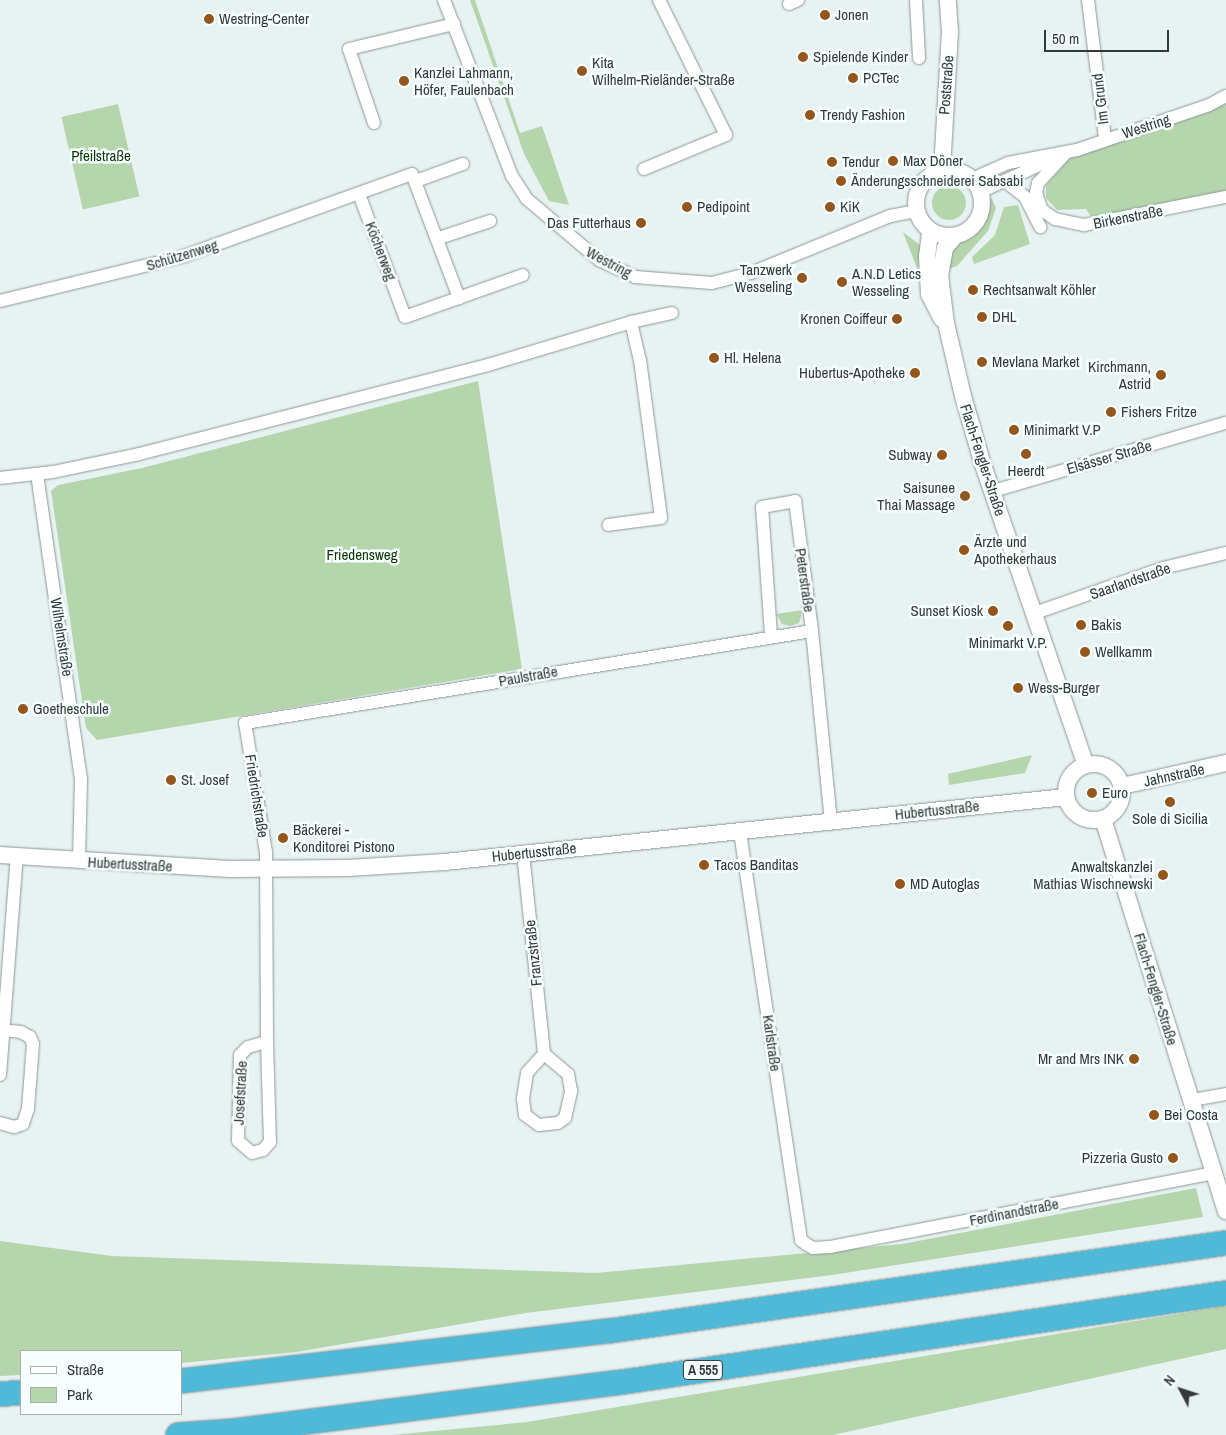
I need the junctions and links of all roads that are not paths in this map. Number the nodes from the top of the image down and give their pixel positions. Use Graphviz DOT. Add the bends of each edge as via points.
graph roads {
  1 [pos="444,0"];
  2 [pos="659,0"];
  3 [pos="916,0"];
  4 [pos="948,0"];
  5 [pos="1088,0"];
  6 [pos="454,24"];
  7 [pos="919,58"];
  8 [pos="1226,96"];
  9 [pos="374,123"];
  10 [pos="1105,139"];
  11 [pos="1066,153"];
  12 [pos="463,164"];
  13 [pos="644,169"];
  14 [pos="942,170"];
  15 [pos="416,182"];
  16 [pos="1006,182"];
  17 [pos="976,186"];
  18 [pos="359,194"];
  19 [pos="1226,197"];
  20 [pos="916,211"];
  21 [pos="490,221"];
  22 [pos="1040,227"];
  23 [pos="930,232"];
  24 [pos="955,236"];
  25 [pos="439,238"];
  26 [pos="523,275"];
  27 [pos="459,298"];
  28 [pos="0,300"];
  29 [pos="672,313"];
  30 [pos="631,322"];
  31 [pos="946,323"];
  32 [pos="1226,423"];
  33 [pos="36,474"];
  34 [pos="0,478"];
  35 [pos="993,491"];
  36 [pos="608,525"];
  37 [pos="1226,553"];
  38 [pos="1035,613"];
  39 [pos="812,631"];
  40 [pos="771,636"];
  41 [pos="245,723"];
  42 [pos="1226,763"];
  43 [pos="1086,766"];
  44 [pos="1122,786"];
  45 [pos="1066,797"];
  46 [pos="1103,819"];
  47 [pos="831,821"];
  48 [pos="740,832"];
  49 [pos="523,853"];
  50 [pos="0,855"];
  51 [pos="17,856"];
  52 [pos="79,861"];
  53 [pos="266,870"];
  54 [pos="3,1030"];
  55 [pos="267,1042"];
  56 [pos="544,1054"];
  57 [pos="0,1075"];
  58 [pos="1226,1094"];
  59 [pos="1192,1100"];
  60 [pos="0,1123"];
  61 [pos="1213,1166"];
  62 [pos="1226,1211"];
  63 [pos="1226,1243"];
  64 [pos="813,1248"];
  65 [pos="1226,1293"];
  66 [pos="182,1381"];
  67 [pos="20,1393"];
  68 [pos="0,1394"];
  69 [pos="178,1435"];
  1 -- 6 [label="street, Westring"];
  2 -- 13 [label="street" via="726,135"];
  3 -- 7 [label="street"];
  4 -- 14 [label="street, Poststraße" via="950,32"];
  5 -- 10 [label="street, Im Grund"];
  6 -- 9 [label="street" via="349,49"];
  6 -- 20 [label="street, Westring" via="512,176 527,199 599,260 634,277 712,283 751,273 890,216"];
  8 -- 10 [label="street, Westring" via="1209,106"];
  10 -- 11 [label="street, Westring"];
  11 -- 16 [label="street, Westring"];
  11 -- 17 [label="street, Westring" via="1008,163"];
  11 -- 19 [label="street, Birkenstraße" via="1038,183 1036,193 1042,210 1055,219 1084,225"];
  12 -- 15 [label="street"];
  14 -- 17 [label="street" via="962,172"];
  14 -- 20 [label="street" via="921,184"];
  15 -- 18 [label="street" via="412,174"];
  15 -- 25 [label="street"];
  16 -- 17 [label="street, Westring"];
  16 -- 22 [label="street" via="1024,197"];
  17 -- 24 [label="street" via="982,207 976,222"];
  18 -- 27 [label="street, Köcherweg" via="405,317"];
  18 -- 28 [label="street, Schützenweg" via="184,256"];
  20 -- 23 [label="street"];
  21 -- 25 [label="street"];
  23 -- 24 [label="street"];
  23 -- 31 [label="street, Flach-Fengler-Straße" via="927,256 929,294"];
  24 -- 31 [label="street, Flach-Fengler-Straße" via="945,248 940,274"];
  25 -- 27 [label="street"];
  26 -- 27 [label="street, Köcherweg"];
  29 -- 30 [label="street"];
  30 -- 33 [label="street" via="488,365 225,432"];
  30 -- 36 [label="street" via="640,360 661,518"];
  31 -- 35 [label="street, Flach-Fengler-Straße" via="966,409"];
  32 -- 35 [label="street, Elsässer Straße"];
  33 -- 34 [label="street"];
  33 -- 52 [label="street, Wilhelmstraße" via="81,779"];
  35 -- 38 [label="street, Flach-Fengler-Straße"];
  37 -- 38 [label="street, Saarlandstraße" via="1163,568"];
  38 -- 43 [label="street, Flach-Fengler-Straße"];
  39 -- 40 [label="street, Paulstraße"];
  39 -- 40 [label="street, Peterstraße" via="795,501 762,507"];
  39 -- 47 [label="street, Peterstraße"];
  40 -- 41 [label="street, Paulstraße"];
  41 -- 53 [label="street, Friedrichstraße"];
  42 -- 44 [label="street, Jahnstraße"];
  43 -- 44 [label="street" via="1104,766"];
  43 -- 45 [label="street" via="1070,777"];
  44 -- 46 [label="street" via="1119,806"];
  45 -- 46 [label="street" via="1075,814 1093,821"];
  45 -- 47 [label="street, Hubertusstraße"];
  46 -- 59 [label="street, Flach-Fengler-Straße"];
  47 -- 48 [label="street, Hubertusstraße"];
  48 -- 49 [label="street, Hubertusstraße"];
  48 -- 64 [label="street, Karlstraße" via="801,1240"];
  49 -- 53 [label="street, Hubertusstraße" via="408,865"];
  49 -- 56 [label="street, Franzstraße"];
  50 -- 51 [label="street, Hubertusstraße"];
  51 -- 52 [label="street, Hubertusstraße"];
  51 -- 54 [label="street"];
  52 -- 53 [label="street, Hubertusstraße"];
  53 -- 55 [label="street, Josefstraße"];
  54 -- 57 [label="street"];
  54 -- 60 [label="street" via="30,1036 33,1044 28,1110 23,1124 14,1128"];
  55 -- 55 [label="street, Josefstraße" via="248,1047 240,1055 238,1141 252,1153 263,1150 270,1142"];
  56 -- 56 [label="street" via="527,1073 523,1083 525,1115 539,1125 565,1118 571,1091 568,1074"];
  58 -- 59 [label="street"];
  59 -- 61 [label="street, Flach-Fengler-Straße"];
  61 -- 62 [label="street, Flach-Fengler-Straße"];
  61 -- 64 [label="street, Ferdinandstraße"];
  63 -- 66 [label="highway" via="609,1331"];
  65 -- 69 [label="highway, A 555" via="616,1383 244,1430"];
  67 -- 68 [label="highway"];
}
